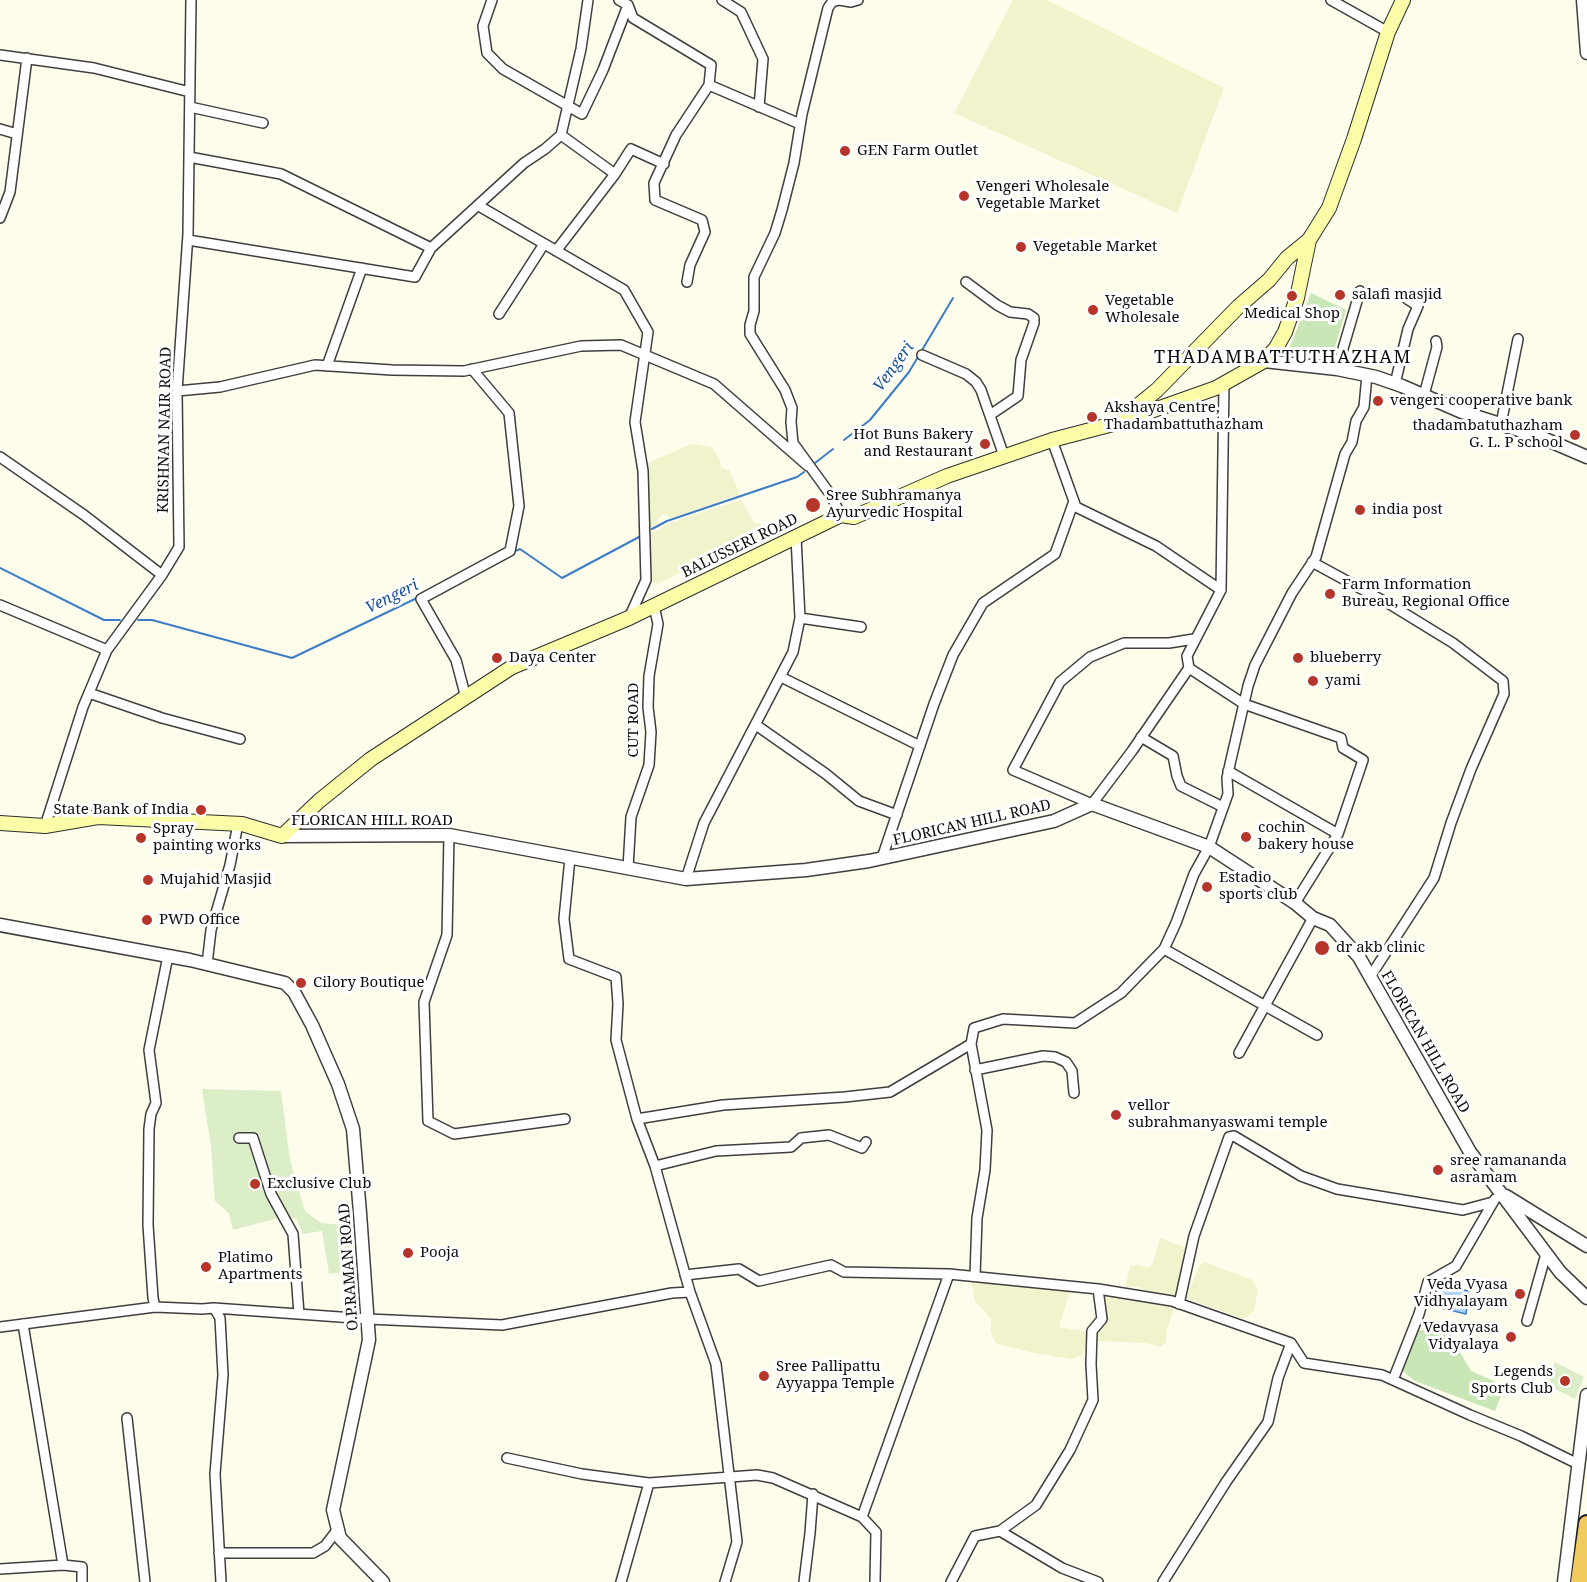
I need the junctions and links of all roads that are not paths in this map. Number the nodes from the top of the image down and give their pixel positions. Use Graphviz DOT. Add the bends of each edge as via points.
graph roads {
  1 [pos="191,0"];
  2 [pos="492,0"];
  3 [pos="588,0"];
  4 [pos="722,0"];
  5 [pos="858,0"];
  6 [pos="1331,0"];
  7 [pos="1403,0"];
  8 [pos="1583,0"];
  9 [pos="845,1"];
  10 [pos="623,3"];
  11 [pos="1388,32"];
  12 [pos="1587,53"];
  13 [pos="0,55"];
  14 [pos="27,58"];
  15 [pos="709,86"];
  16 [pos="190,92"];
  17 [pos="759,106"];
  18 [pos="190,107"];
  19 [pos="568,107"];
  20 [pos="263,123"];
  21 [pos="800,124"];
  22 [pos="0,129"];
  23 [pos="17,134"];
  24 [pos="561,135"];
  25 [pos="189,157"];
  26 [pos="664,164"];
  27 [pos="615,174"];
  28 [pos="479,206"];
  29 [pos="0,218"];
  30 [pos="188,240"];
  31 [pos="1309,240"];
  32 [pos="544,244"];
  33 [pos="431,248"];
  34 [pos="556,251"];
  35 [pos="362,268"];
  36 [pos="687,282"];
  37 [pos="966,282"];
  38 [pos="1360,291"];
  39 [pos="1407,299"];
  40 [pos="499,314"];
  41 [pos="1518,339"];
  42 [pos="1436,342"];
  43 [pos="643,354"];
  44 [pos="922,355"];
  45 [pos="1264,361"];
  46 [pos="327,366"];
  47 [pos="472,369"];
  48 [pos="1337,369"];
  49 [pos="1367,375"];
  50 [pos="1224,383"];
  51 [pos="1395,384"];
  52 [pos="177,391"];
  53 [pos="1424,395"];
  54 [pos="990,415"];
  55 [pos="1117,423"];
  56 [pos="1501,424"];
  57 [pos="1052,440"];
  58 [pos="1004,456"];
  59 [pos="0,457"];
  60 [pos="1587,457"];
  61 [pos="808,466"];
  62 [pos="1074,501"];
  63 [pos="841,515"];
  64 [pos="796,537"];
  65 [pos="1312,562"];
  66 [pos="162,575"];
  67 [pos="1221,590"];
  68 [pos="0,605"];
  69 [pos="654,606"];
  70 [pos="629,618"];
  71 [pos="800,618"];
  72 [pos="861,627"];
  73 [pos="1194,639"];
  74 [pos="107,650"];
  75 [pos="1189,668"];
  76 [pos="781,677"];
  77 [pos="88,693"];
  78 [pos="466,698"];
  79 [pos="1244,704"];
  80 [pos="756,725"];
  81 [pos="1141,737"];
  82 [pos="240,739"];
  83 [pos="920,746"];
  84 [pos="1228,771"];
  85 [pos="1092,804"];
  86 [pos="1224,807"];
  87 [pos="897,815"];
  88 [pos="0,823"];
  89 [pos="238,824"];
  90 [pos="45,826"];
  91 [pos="1338,834"];
  92 [pos="449,835"];
  93 [pos="282,836"];
  94 [pos="1209,847"];
  95 [pos="570,858"];
  96 [pos="882,858"];
  97 [pos="628,868"];
  98 [pos="686,879"];
  99 [pos="1295,903"];
  100 [pos="1313,918"];
  101 [pos="0,925"];
  102 [pos="1164,949"];
  103 [pos="168,956"];
  104 [pos="207,964"];
  105 [pos="1370,977"];
  106 [pos="1265,1005"];
  107 [pos="1317,1035"];
  108 [pos="971,1044"];
  109 [pos="1239,1053"];
  110 [pos="975,1070"];
  111 [pos="1074,1093"];
  112 [pos="565,1119"];
  113 [pos="637,1119"];
  114 [pos="239,1138"];
  115 [pos="866,1142"];
  116 [pos="655,1166"];
  117 [pos="1496,1197"];
  118 [pos="1587,1246"];
  119 [pos="1546,1254"];
  120 [pos="949,1274"];
  121 [pos="685,1275"];
  122 [pos="975,1276"];
  123 [pos="1098,1289"];
  124 [pos="690,1292"];
  125 [pos="1587,1298"];
  126 [pos="1179,1304"];
  127 [pos="155,1306"];
  128 [pos="214,1308"];
  129 [pos="299,1314"];
  130 [pos="368,1319"];
  131 [pos="1527,1321"];
  132 [pos="23,1324"];
  133 [pos="0,1327"];
  134 [pos="1291,1343"];
  135 [pos="1393,1380"];
  136 [pos="1587,1395"];
  137 [pos="127,1418"];
  138 [pos="507,1458"];
  139 [pos="1578,1464"];
  140 [pos="729,1478"];
  141 [pos="649,1483"];
  142 [pos="813,1494"];
  143 [pos="862,1517"];
  144 [pos="1587,1524"];
  145 [pos="338,1529"];
  146 [pos="1000,1531"];
  147 [pos="219,1553"];
  148 [pos="63,1565"];
  149 [pos="0,1569"];
  150 [pos="379,1580"];
  151 [pos="82,1582"];
  152 [pos="145,1582"];
  153 [pos="221,1582"];
  154 [pos="621,1582"];
  155 [pos="725,1582"];
  156 [pos="804,1582"];
  157 [pos="874,1582"];
  158 [pos="951,1582"];
  159 [pos="1098,1582"];
  160 [pos="1163,1582"];
  161 [pos="1564,1582"];
  162 [pos="1579,1582"];
  1 -- 16 [label="street, KRISHNAN NAIR ROAD"];
  2 -- 19 [label="street" via="483,27 487,53 503,69"];
  3 -- 19 [label="street"];
  4 -- 17 [label="street" via="741,12 763,59"];
  5 -- 9 [label="street"];
  6 -- 11 [label="street"];
  7 -- 11 [label="main road"];
  8 -- 12 [label="street"];
  9 -- 21 [label="street" via="832,2 828,8"];
  10 -- 15 [label="street" via="633,18 711,65"];
  10 -- 19 [label="street" via="603,70 582,114"];
  11 -- 31 [label="main road" via="1329,208"];
  13 -- 14 [label="street"];
  14 -- 16 [label="street" via="94,68"];
  14 -- 23 [label="street"];
  15 -- 17 [label="street"];
  15 -- 26 [label="street" via="676,135"];
  16 -- 18 [label="street, KRISHNAN NAIR ROAD"];
  17 -- 21 [label="street"];
  18 -- 20 [label="street"];
  18 -- 25 [label="street, KRISHNAN NAIR ROAD"];
  19 -- 24 [label="street"];
  21 -- 61 [label="street" via="778,225 754,277 750,334 785,390 792,408 794,443"];
  22 -- 23 [label="street"];
  23 -- 29 [label="street" via="10,192"];
  24 -- 27 [label="street"];
  24 -- 28 [label="street" via="524,163"];
  25 -- 30 [label="street, KRISHNAN NAIR ROAD"];
  25 -- 33 [label="street" via="281,174"];
  26 -- 27 [label="street" via="631,149"];
  26 -- 36 [label="street" via="654,183 655,200 702,220 705,232"];
  27 -- 34 [label="street"];
  28 -- 32 [label="street"];
  28 -- 33 [label="street"];
  30 -- 35 [label="street"];
  30 -- 52 [label="street, KRISHNAN NAIR ROAD"];
  31 -- 45 [label="main road, BALUSSERI ROAD" via="1298,298 1276,348"];
  31 -- 55 [label="main road" via="1157,390"];
  32 -- 34 [label="street"];
  32 -- 40 [label="street"];
  33 -- 35 [label="street" via="415,277"];
  34 -- 43 [label="street" via="624,290 648,332"];
  35 -- 46 [label="street"];
  37 -- 54 [label="street" via="1010,312 1034,318 1023,351 1018,396"];
  38 -- 48 [label="street"];
  39 -- 51 [label="street" via="1418,306 1408,329"];
  41 -- 56 [label="street"];
  42 -- 53 [label="street"];
  43 -- 47 [label="street" via="621,345 581,346"];
  43 -- 61 [label="street" via="714,384"];
  43 -- 70 [label="street" via="635,422 643,471 646,580"];
  44 -- 54 [label="street" via="976,382"];
  45 -- 48 [label="street"];
  45 -- 50 [label="main road, BALUSSERI ROAD"];
  46 -- 47 [label="street"];
  46 -- 52 [label="street" via="315,365 220,387"];
  47 -- 78 [label="street" via="509,413 519,506 510,551 421,599 456,660"];
  48 -- 49 [label="street"];
  49 -- 51 [label="street"];
  49 -- 65 [label="street" via="1364,407 1356,421"];
  50 -- 55 [label="main road, BALUSSERI ROAD"];
  50 -- 67 [label="street"];
  51 -- 53 [label="street"];
  52 -- 66 [label="street, KRISHNAN NAIR ROAD" via="179,547"];
  53 -- 56 [label="street"];
  54 -- 58 [label="street"];
  55 -- 57 [label="main road, BALUSSERI ROAD"];
  56 -- 60 [label="street"];
  57 -- 58 [label="main road, BALUSSERI ROAD"];
  57 -- 62 [label="street"];
  58 -- 63 [label="main road, BALUSSERI ROAD" via="854,517"];
  59 -- 66 [label="street"];
  61 -- 63 [label="street"];
  62 -- 67 [label="street" via="1076,507 1156,546"];
  62 -- 83 [label="street" via="1055,554 983,603 953,655"];
  63 -- 64 [label="main road, BALUSSERI ROAD"];
  64 -- 69 [label="main road, BALUSSERI ROAD"];
  64 -- 71 [label="street"];
  65 -- 79 [label="street" via="1255,664"];
  65 -- 105 [label="street" via="1453,643 1503,681 1504,694 1471,769 1434,878"];
  66 -- 74 [label="street, KRISHNAN NAIR ROAD"];
  67 -- 73 [label="street"];
  68 -- 74 [label="street"];
  69 -- 70 [label="main road, BALUSSERI ROAD"];
  69 -- 97 [label="street, CUT ROAD" via="658,624 649,675 649,765 631,817"];
  70 -- 78 [label="main road, BALUSSERI ROAD" via="512,667"];
  71 -- 72 [label="street"];
  71 -- 76 [label="street" via="793,652"];
  73 -- 75 [label="street" via="1187,656"];
  73 -- 85 [label="street" via="1124,643 1090,657 1060,682 1013,770"];
  74 -- 77 [label="street, KRISHNAN NAIR ROAD"];
  75 -- 79 [label="street"];
  75 -- 81 [label="street"];
  76 -- 80 [label="street"];
  76 -- 83 [label="street"];
  77 -- 82 [label="street"];
  77 -- 90 [label="street, KRISHNAN NAIR ROAD"];
  78 -- 93 [label="main road, BALUSSERI ROAD" via="371,759"];
  79 -- 84 [label="street"];
  79 -- 91 [label="street" via="1341,738 1342,748 1363,760"];
  80 -- 87 [label="street" via="859,801"];
  80 -- 98 [label="street" via="704,822"];
  81 -- 85 [label="street"];
  81 -- 86 [label="street" via="1173,756 1181,786"];
  83 -- 87 [label="street"];
  84 -- 86 [label="street"];
  84 -- 91 [label="street"];
  85 -- 94 [label="street, FLORICAN HILL ROAD"];
  85 -- 96 [label="street, FLORICAN HILL ROAD" via="1054,821"];
  86 -- 94 [label="street"];
  87 -- 96 [label="street"];
  88 -- 90 [label="main road"];
  89 -- 90 [label="main road" via="98,817"];
  89 -- 93 [label="main road"];
  89 -- 104 [label="street" via="211,930"];
  91 -- 99 [label="street"];
  92 -- 93 [label="street, FLORICAN HILL ROAD"];
  92 -- 95 [label="street, FLORICAN HILL ROAD"];
  92 -- 112 [label="street" via="447,935 424,1002 428,1121 454,1134"];
  94 -- 99 [label="street, FLORICAN HILL ROAD"];
  94 -- 102 [label="street"];
  95 -- 97 [label="street, FLORICAN HILL ROAD"];
  95 -- 113 [label="street" via="564,919 569,959 616,977 616,1040"];
  96 -- 98 [label="street, FLORICAN HILL ROAD" via="806,870"];
  97 -- 98 [label="street, FLORICAN HILL ROAD"];
  99 -- 100 [label="street, FLORICAN HILL ROAD"];
  100 -- 105 [label="street, FLORICAN HILL ROAD" via="1330,925 1359,957"];
  100 -- 106 [label="street"];
  101 -- 103 [label="street, O.P.RAMAN ROAD"];
  102 -- 106 [label="street"];
  102 -- 108 [label="street" via="1121,993 1075,1023 1003,1019 974,1028"];
  103 -- 104 [label="street, O.P.RAMAN ROAD"];
  103 -- 127 [label="street" via="149,1050 156,1103 149,1129 148,1225"];
  104 -- 130 [label="street, O.P.RAMAN ROAD" via="285,983 312,1025 353,1129"];
  105 -- 117 [label="street, FLORICAN HILL ROAD"];
  106 -- 107 [label="street"];
  106 -- 109 [label="street"];
  108 -- 110 [label="street"];
  108 -- 113 [label="street" via="891,1092 723,1105"];
  110 -- 111 [label="street" via="1055,1057 1066,1062 1072,1071"];
  110 -- 122 [label="street" via="987,1130"];
  113 -- 116 [label="street"];
  114 -- 129 [label="street" via="253,1138 271,1194 293,1233"];
  115 -- 116 [label="street" via="862,1148 829,1135 801,1138 791,1147 716,1151"];
  116 -- 121 [label="street"];
  117 -- 118 [label="street"];
  117 -- 119 [label="street, FLORICAN HILL ROAD"];
  117 -- 126 [label="street" via="1463,1210 1337,1189 1301,1176 1234,1136 1228,1137 1194,1236"];
  117 -- 135 [label="street" via="1456,1266 1428,1282"];
  119 -- 125 [label="street, FLORICAN HILL ROAD"];
  119 -- 131 [label="street"];
  120 -- 121 [label="street" via="844,1272 831,1265 759,1281 739,1269"];
  120 -- 122 [label="street"];
  120 -- 143 [label="street"];
  121 -- 124 [label="street"];
  122 -- 123 [label="street"];
  123 -- 126 [label="street"];
  123 -- 146 [label="street" via="1102,1319 1092,1331 1094,1400 1070,1450 1036,1505"];
  124 -- 130 [label="street" via="501,1325"];
  124 -- 140 [label="street" via="716,1364"];
  126 -- 134 [label="street"];
  127 -- 128 [label="street"];
  127 -- 132 [label="street"];
  128 -- 129 [label="street"];
  128 -- 147 [label="street" via="220,1318 223,1375 215,1460"];
  129 -- 130 [label="street"];
  130 -- 145 [label="street, O.P.RAMAN ROAD" via="369,1340 333,1510"];
  132 -- 133 [label="street"];
  132 -- 148 [label="street"];
  134 -- 135 [label="street" via="1304,1363"];
  134 -- 160 [label="street" via="1268,1422"];
  135 -- 139 [label="street"];
  136 -- 139 [label="street"];
  137 -- 152 [label="street"];
  138 -- 141 [label="street"];
  139 -- 161 [label="street"];
  140 -- 141 [label="street"];
  140 -- 142 [label="street" via="773,1478"];
  140 -- 155 [label="street" via="737,1542"];
  141 -- 154 [label="street"];
  142 -- 143 [label="street"];
  142 -- 156 [label="street"];
  143 -- 157 [label="street" via="876,1532"];
  144 -- 162 [label="highway"];
  145 -- 147 [label="street" via="325,1546 313,1553"];
  145 -- 150 [label="street, O.P.RAMAN ROAD" via="340,1538"];
  146 -- 158 [label="street" via="975,1536"];
  146 -- 159 [label="street" via="1062,1568"];
  147 -- 153 [label="street"];
  148 -- 149 [label="street"];
  148 -- 151 [label="street" via="82,1567"];
}
